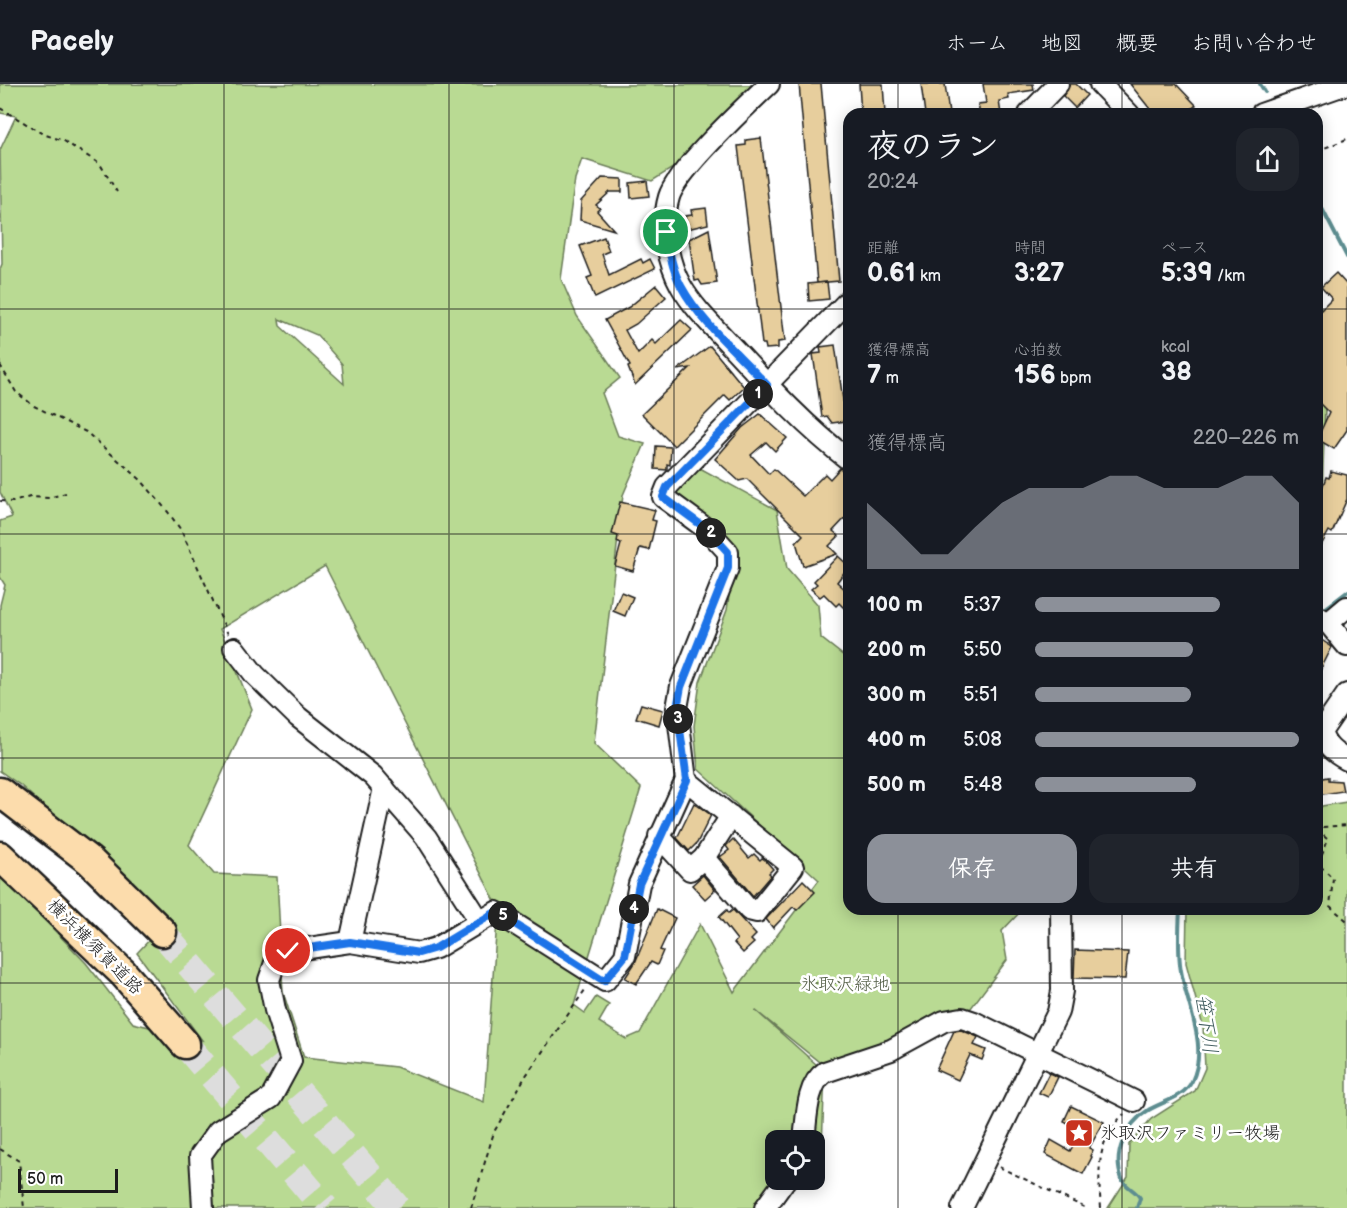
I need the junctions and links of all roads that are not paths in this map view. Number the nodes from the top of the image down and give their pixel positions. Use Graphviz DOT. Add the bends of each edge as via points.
graph roads {
  1 [pos="769,84"];
  2 [pos="1058,84"];
  3 [pos="1100,84"];
  4 [pos="1345,88"];
  5 [pos="1035,108"];
  6 [pos="1123,108"];
  7 [pos="1280,108"];
  8 [pos="843,306"];
  9 [pos="767,385"];
  10 [pos="843,455"];
  11 [pos="1347,607"];
  12 [pos="1323,619"];
  13 [pos="1323,621"];
  14 [pos="1347,646"];
  15 [pos="234,648"];
  16 [pos="1347,694"];
  17 [pos="1323,729"];
  18 [pos="1323,738"];
  19 [pos="1347,760"];
  20 [pos="687,780"];
  21 [pos="384,788"];
  22 [pos="0,792"];
  23 [pos="731,816"];
  24 [pos="659,836"];
  25 [pos="0,856"];
  26 [pos="704,858"];
  27 [pos="1061,915"];
  28 [pos="480,920"];
  29 [pos="162,932"];
  30 [pos="350,942"];
  31 [pos="185,1044"];
  32 [pos="1039,1053"];
  33 [pos="1134,1101"];
  34 [pos="805,1130"];
  35 [pos="778,1190"];
  36 [pos="203,1208"];
  37 [pos="765,1208"];
  38 [pos="962,1208"];
  1 -- 9 [label="street" via="679,179 669,196 666,232 681,286"];
  2 -- 5 [label="street"];
  3 -- 6 [label="street"];
  4 -- 7 [label="street"];
  8 -- 9 [label="street"];
  9 -- 10 [label="street"];
  9 -- 20 [label="street" via="667,487 663,497 708,530 728,552 728,568 720,593 681,687 677,708"];
  11 -- 12 [label="street"];
  13 -- 14 [label="street"];
  15 -- 21 [label="street" via="298,717"];
  16 -- 17 [label="street"];
  18 -- 19 [label="street" via="1333,752"];
  20 -- 23 [label="street"];
  20 -- 24 [label="street"];
  21 -- 28 [label="street" via="426,837"];
  21 -- 30 [label="street"];
  22 -- 29 [label="highway" via="90,861"];
  23 -- 26 [label="street"];
  23 -- 26 [label="street" via="793,867 757,912 749,910"];
  24 -- 26 [label="street" via="690,870"];
  24 -- 28 [label="street" via="639,884 625,956 604,981 496,912"];
  25 -- 31 [label="highway, 横浜横須賀道路" via="115,965"];
  27 -- 32 [label="street" via="1062,991 1058,1012"];
  28 -- 30 [label="street" via="436,948 419,953"];
  30 -- 36 [label="street" via="288,951 276,960 269,980 274,1010 291,1061 271,1098 218,1131 200,1156"];
  32 -- 33 [label="street"];
  32 -- 34 [label="street" via="974,1022 962,1018 944,1021 891,1050 817,1077"];
  32 -- 38 [label="street"];
  35 -- 37 [label="street"];
}
